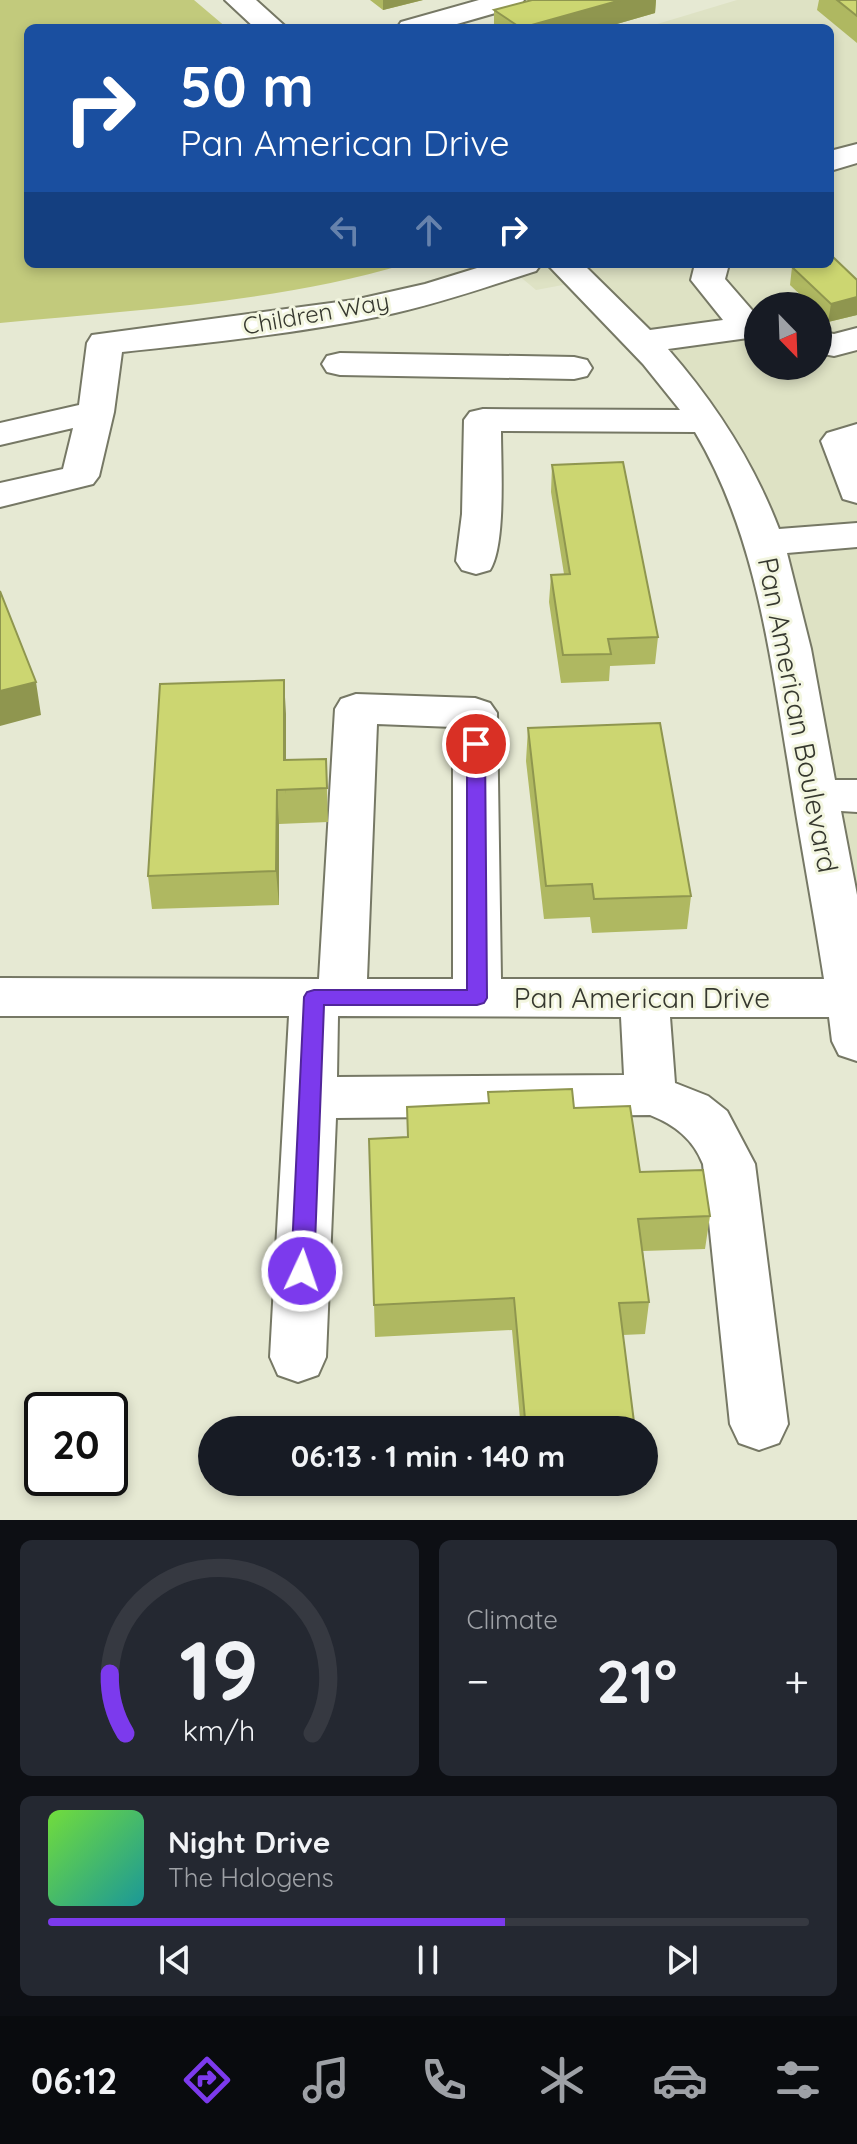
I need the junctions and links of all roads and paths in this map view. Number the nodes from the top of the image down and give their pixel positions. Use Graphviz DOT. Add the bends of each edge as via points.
graph roads {
  1 [pos="239,0"];
  2 [pos="510,0"];
  3 [pos="268,24"];
  4 [pos="425,24"];
  5 [pos="511,268"];
  6 [pos="568,268"];
  7 [pos="711,268"];
  8 [pos="744,318"];
  9 [pos="744,329"];
  10 [pos="857,339"];
  11 [pos="645,341"];
  12 [pos="832,345"];
  13 [pos="340,364"];
  14 [pos="481,367"];
  15 [pos="574,368"];
  16 [pos="96,412"];
  17 [pos="483,420"];
  18 [pos="705,421"];
  19 [pos="0,434"];
  20 [pos="857,435"];
  21 [pos="857,491"];
  22 [pos="0,495"];
  23 [pos="857,535"];
  24 [pos="764,542"];
  25 [pos="476,561"];
  26 [pos="836,795"];
  27 [pos="0,997"];
  28 [pos="328,997"];
  29 [pos="644,997"];
  30 [pos="477,998"];
  31 [pos="855,1012"];
  32 [pos="650,1095"];
  33 [pos="311,1098"];
  34 [pos="298,1357"];
  35 [pos="759,1424"];
  1 -- 3 [label="street"];
  2 -- 4 [label="street"];
  5 -- 16 [label="street, Children Way" via="436,292 332,314 105,343"];
  6 -- 11 [label="street, Pan American Boulevard"];
  7 -- 8 [label="street" via="708,280"];
  9 -- 11 [label="street"];
  10 -- 12 [label="street"];
  11 -- 18 [label="street, Pan American Boulevard"];
  13 -- 14 [label="street"];
  14 -- 15 [label="street"];
  14 -- 17 [label="street"];
  16 -- 19 [label="street"];
  16 -- 22 [label="street" via="80,476"];
  17 -- 18 [label="street"];
  17 -- 25 [label="street"];
  18 -- 24 [label="street, Pan American Boulevard" via="749,500"];
  20 -- 21 [label="street" via="840,441"];
  23 -- 24 [label="street"];
  24 -- 26 [label="street, Pan American Boulevard"];
  26 -- 31 [label="street, Pan American Boulevard"];
  27 -- 28 [label="street, Pan American Drive"];
  28 -- 30 [label="street, Pan American Drive"];
  28 -- 30 [label="street" via="356,709 475,713"];
  28 -- 33 [label="street"];
  29 -- 30 [label="street, Pan American Drive"];
  29 -- 31 [label="street, Pan American Drive"];
  29 -- 32 [label="street"];
  32 -- 33 [label="street"];
  32 -- 35 [label="street" via="682,1104 707,1123 729,1164"];
  33 -- 34 [label="street"];
}
